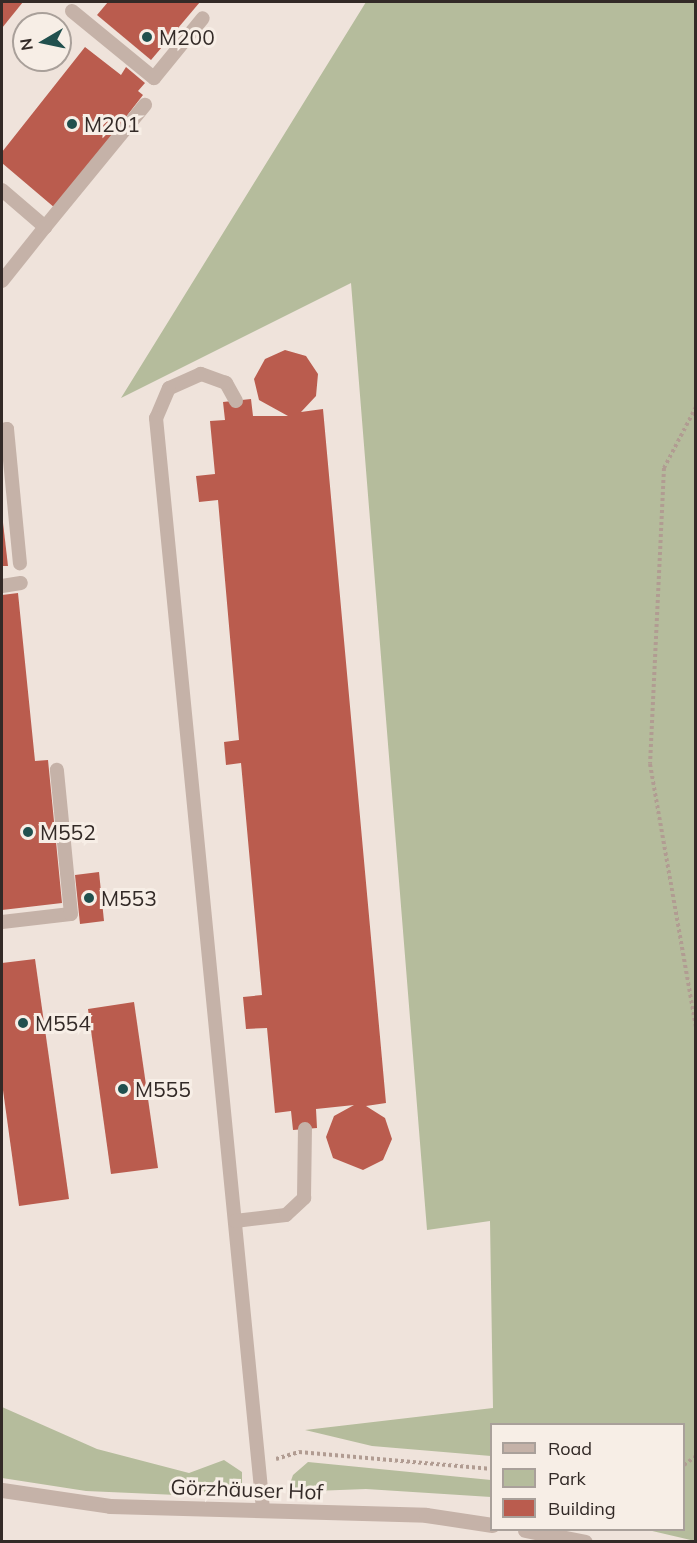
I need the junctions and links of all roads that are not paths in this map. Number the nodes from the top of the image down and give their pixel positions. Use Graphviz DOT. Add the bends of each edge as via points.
graph roads {
  1 [pos="72,11"];
  2 [pos="203,18"];
  3 [pos="145,105"];
  4 [pos="2,190"];
  5 [pos="45,226"];
  6 [pos="2,281"];
  7 [pos="236,401"];
  8 [pos="2,430"];
  9 [pos="20,563"];
  10 [pos="21,583"];
  11 [pos="2,586"];
  12 [pos="57,770"];
  13 [pos="2,922"];
  14 [pos="305,1129"];
  15 [pos="235,1221"];
  16 [pos="2,1491"];
  17 [pos="263,1510"];
  18 [pos="490,1525"];
  19 [pos="530,1531"];
  20 [pos="585,1542"];
  1 -- 2 [label="lane" via="154,78"];
  3 -- 5 [label="lane"];
  4 -- 5 [label="lane"];
  5 -- 6 [label="lane"];
  7 -- 15 [label="lane" via="226,383 201,374 169,388 156,418"];
  8 -- 9 [label="lane" via="7,429"];
  10 -- 11 [label="lane"];
  12 -- 13 [label="lane" via="71,914"];
  14 -- 15 [label="lane" via="304,1198 286,1215"];
  15 -- 17 [label="lane"];
  16 -- 17 [label="street, Görzhäuser Hof" via="110,1506"];
  17 -- 18 [label="street, Görzhäuser Hof" via="426,1515"];
  19 -- 20 [label="street"];
}
